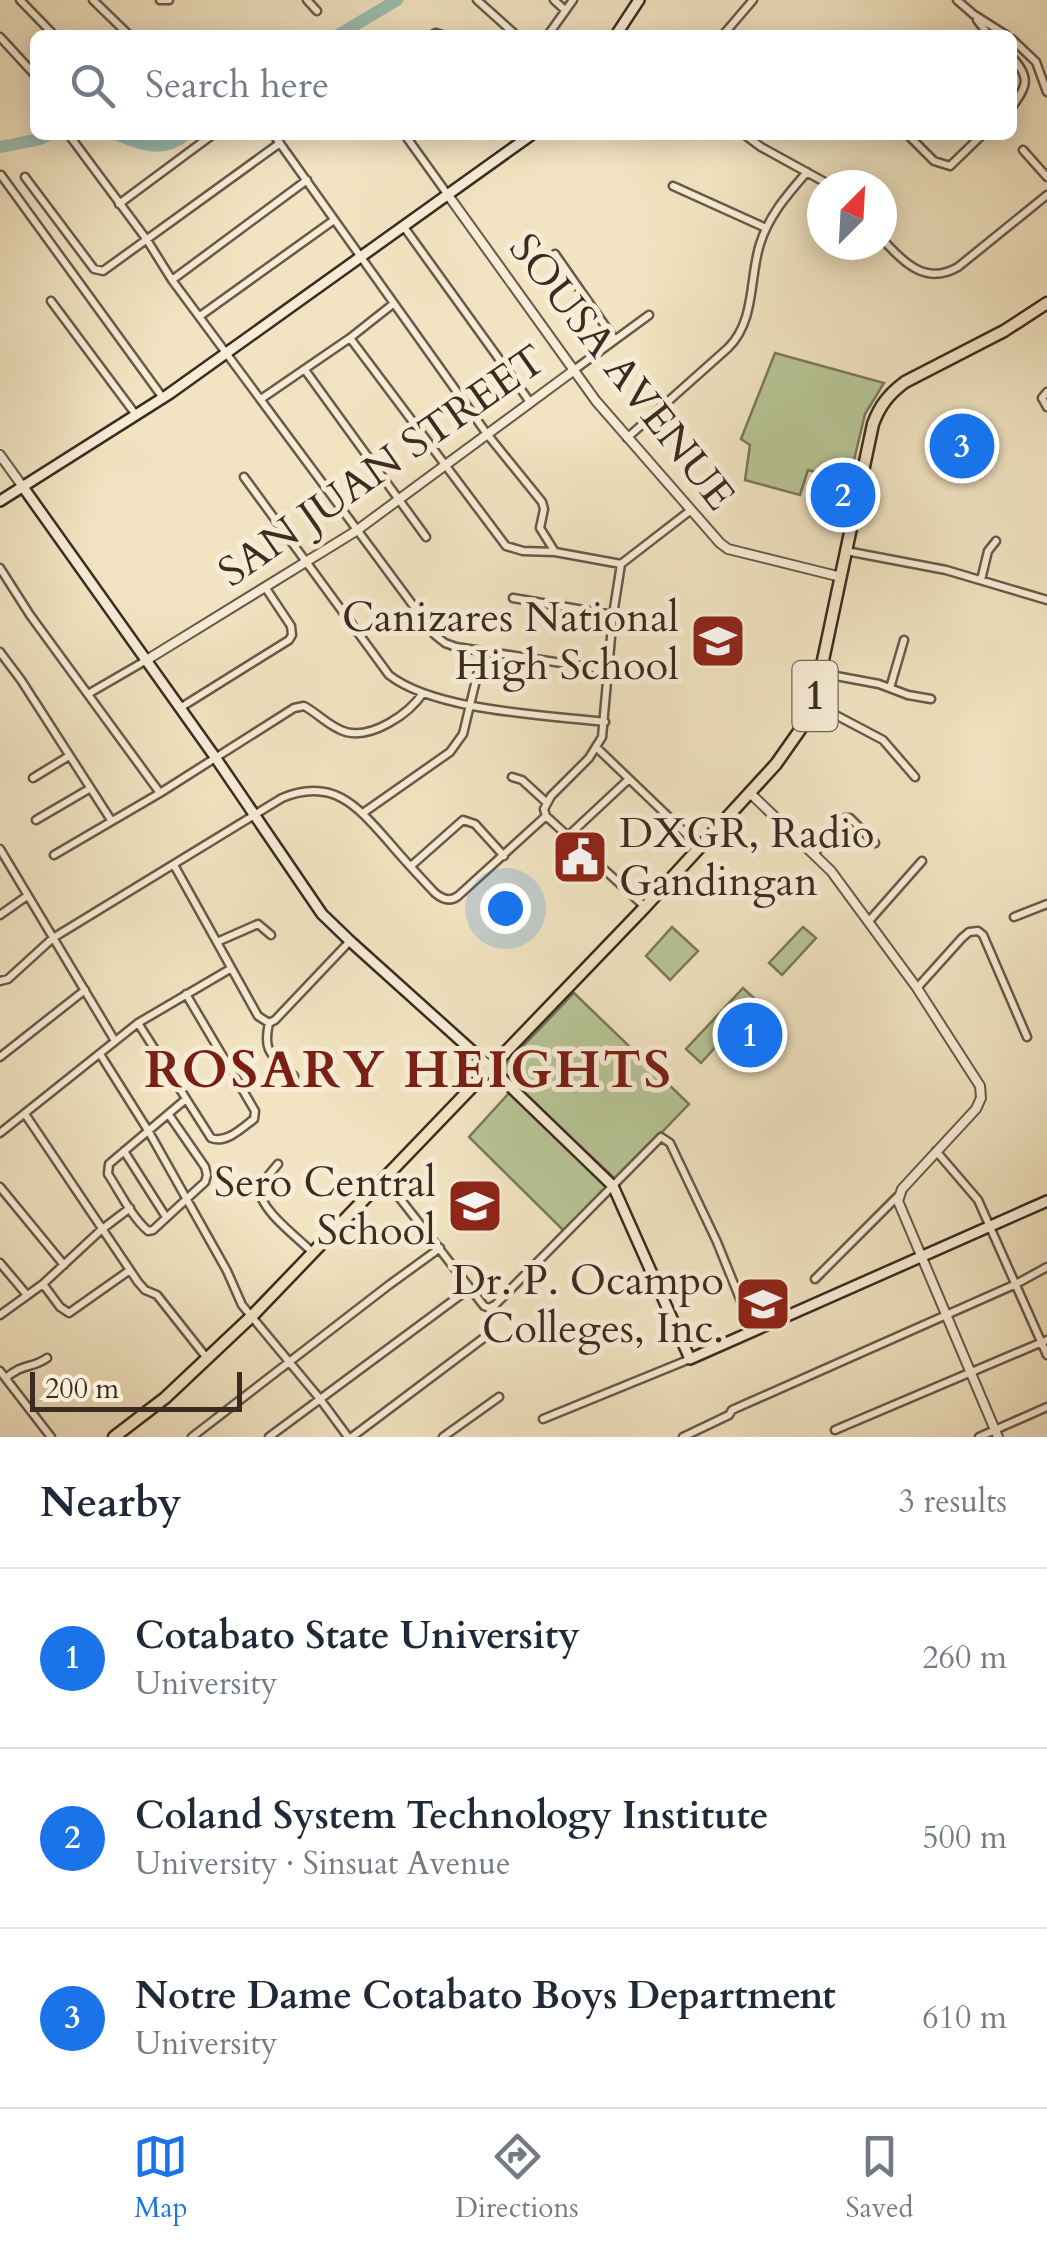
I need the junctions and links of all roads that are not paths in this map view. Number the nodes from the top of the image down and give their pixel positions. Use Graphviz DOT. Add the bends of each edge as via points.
graph roads {
  1 [pos="20,0"];
  2 [pos="93,0"];
  3 [pos="160,0"];
  4 [pos="169,0"];
  5 [pos="307,0"];
  6 [pos="476,0"];
  7 [pos="554,0"];
  8 [pos="574,0"];
  9 [pos="638,0"];
  10 [pos="753,0"];
  11 [pos="958,0"];
  12 [pos="565,10"];
  13 [pos="318,11"];
  14 [pos="973,14"];
  15 [pos="49,30"];
  16 [pos="124,30"];
  17 [pos="510,30"];
  18 [pos="551,30"];
  19 [pos="619,30"];
  20 [pos="727,30"];
  21 [pos="985,30"];
  22 [pos="998,30"];
  23 [pos="0,37"];
  24 [pos="1017,44"];
  25 [pos="1017,63"];
  26 [pos="30,70"];
  27 [pos="1047,92"];
  28 [pos="1017,100"];
  29 [pos="73,140"];
  30 [pos="205,140"];
  31 [pos="278,140"];
  32 [pos="409,140"];
  33 [pos="523,140"];
  34 [pos="752,140"];
  35 [pos="913,140"];
  36 [pos="977,140"];
  37 [pos="280,143"];
  38 [pos="1024,150"];
  39 [pos="807,172"];
  40 [pos="1,175"];
  41 [pos="1047,177"];
  42 [pos="25,178"];
  43 [pos="307,180"];
  44 [pos="672,186"];
  45 [pos="448,195"];
  46 [pos="1047,195"];
  47 [pos="118,204"];
  48 [pos="334,220"];
  49 [pos="404,226"];
  50 [pos="766,228"];
  51 [pos="146,240"];
  52 [pos="555,254"];
  53 [pos="897,254"];
  54 [pos="360,258"];
  55 [pos="172,280"];
  56 [pos="51,301"];
  57 [pos="1047,303"];
  58 [pos="393,304"];
  59 [pos="650,315"];
  60 [pos="200,316"];
  61 [pos="350,338"];
  62 [pos="615,340"];
  63 [pos="228,353"];
  64 [pos="305,370"];
  65 [pos="573,371"];
  66 [pos="1047,392"];
  67 [pos="163,398"];
  68 [pos="261,398"];
  69 [pos="530,402"];
  70 [pos="1047,406"];
  71 [pos="136,416"];
  72 [pos="487,434"];
  73 [pos="626,438"];
  74 [pos="0,455"];
  75 [pos="445,464"];
  76 [pos="244,477"];
  77 [pos="23,487"];
  78 [pos="398,498"];
  79 [pos="0,502"];
  80 [pos="691,510"];
  81 [pos="356,531"];
  82 [pos="426,537"];
  83 [pos="996,541"];
  84 [pos="846,550"];
  85 [pos="555,552"];
  86 [pos="308,562"];
  87 [pos="622,564"];
  88 [pos="0,568"];
  89 [pos="841,577"];
  90 [pos="981,580"];
  91 [pos="265,586"];
  92 [pos="513,598"];
  93 [pos="1047,600"];
  94 [pos="613,615"];
  95 [pos="904,640"];
  96 [pos="483,651"];
  97 [pos="1,655"];
  98 [pos="145,660"];
  99 [pos="608,670"];
  100 [pos="820,673"];
  101 [pos="890,688"];
  102 [pos="422,693"];
  103 [pos="88,694"];
  104 [pos="930,699"];
  105 [pos="813,703"];
  106 [pos="470,706"];
  107 [pos="180,708"];
  108 [pos="605,722"];
  109 [pos="597,748"];
  110 [pos="68,756"];
  111 [pos="215,757"];
  112 [pos="916,777"];
  113 [pos="34,778"];
  114 [pos="512,778"];
  115 [pos="629,779"];
  116 [pos="90,789"];
  117 [pos="160,793"];
  118 [pos="750,793"];
  119 [pos="546,809"];
  120 [pos="363,814"];
  121 [pos="256,816"];
  122 [pos="36,820"];
  123 [pos="111,820"];
  124 [pos="568,836"];
  125 [pos="876,843"];
  126 [pos="700,846"];
  127 [pos="0,850"];
  128 [pos="54,854"];
  129 [pos="814,854"];
  130 [pos="504,856"];
  131 [pos="922,861"];
  132 [pos="174,865"];
  133 [pos="410,866"];
  134 [pos="27,896"];
  135 [pos="1047,904"];
  136 [pos="645,907"];
  137 [pos="0,916"];
  138 [pos="1014,917"];
  139 [pos="869,920"];
  140 [pos="271,934"];
  141 [pos="52,938"];
  142 [pos="216,942"];
  143 [pos="350,942"];
  144 [pos="230,969"];
  145 [pos="0,981"];
  146 [pos="917,988"];
  147 [pos="85,990"];
  148 [pos="186,994"];
  149 [pos="269,1022"];
  150 [pos="138,1023"];
  151 [pos="1027,1037"];
  152 [pos="116,1041"];
  153 [pos="100,1054"];
  154 [pos="0,1058"];
  155 [pos="490,1067"];
  156 [pos="294,1076"];
  157 [pos="186,1099"];
  158 [pos="24,1114"];
  159 [pos="169,1115"];
  160 [pos="148,1132"];
  161 [pos="0,1133"];
  162 [pos="124,1151"];
  163 [pos="936,1151"];
  164 [pos="278,1164"];
  165 [pos="383,1176"];
  166 [pos="0,1186"];
  167 [pos="613,1186"];
  168 [pos="899,1195"];
  169 [pos="186,1198"];
  170 [pos="1047,1201"];
  171 [pos="130,1208"];
  172 [pos="166,1217"];
  173 [pos="989,1225"];
  174 [pos="101,1230"];
  175 [pos="440,1248"];
  176 [pos="312,1252"];
  177 [pos="920,1256"];
  178 [pos="0,1263"];
  179 [pos="64,1265"];
  180 [pos="1047,1266"];
  181 [pos="130,1270"];
  182 [pos="815,1279"];
  183 [pos="44,1284"];
  184 [pos="1016,1284"];
  185 [pos="470,1288"];
  186 [pos="27,1295"];
  187 [pos="0,1315"];
  188 [pos="945,1315"];
  189 [pos="252,1316"];
  190 [pos="753,1330"];
  191 [pos="485,1337"];
  192 [pos="1044,1341"];
  193 [pos="1047,1355"];
  194 [pos="47,1358"];
  195 [pos="207,1358"];
  196 [pos="690,1359"];
  197 [pos="290,1362"];
  198 [pos="0,1371"];
  199 [pos="970,1372"];
  200 [pos="6,1378"];
  201 [pos="499,1397"];
  202 [pos="320,1399"];
  203 [pos="1047,1407"];
  204 [pos="543,1419"];
  205 [pos="835,1430"];
  206 [pos="997,1433"];
  207 [pos="52,1437"];
  208 [pos="115,1437"];
  209 [pos="192,1437"];
  210 [pos="269,1437"];
  211 [pos="350,1437"];
  212 [pos="444,1437"];
  213 [pos="683,1437"];
  214 [pos="979,1437"];
  1 -- 15 [label="street"];
  2 -- 16 [label="street"];
  3 -- 4 [label="street"];
  5 -- 13 [label="street"];
  6 -- 17 [label="street"];
  7 -- 12 [label="street"];
  8 -- 12 [label="street"];
  9 -- 19 [label="main road"];
  10 -- 20 [label="street"];
  11 -- 14 [label="street"];
  12 -- 18 [label="street"];
  14 -- 21 [label="street"];
  14 -- 22 [label="street"];
  23 -- 26 [label="street"];
  24 -- 27 [label="street" via="1036,62"];
  25 -- 28 [label="street" via="1026,80"];
  29 -- 47 [label="street"];
  30 -- 47 [label="street"];
  31 -- 37 [label="street"];
  32 -- 45 [label="street, SOUSA AVENUE"];
  33 -- 45 [label="main road"];
  34 -- 39 [label="street"];
  35 -- 36 [label="street" via="934,161 950,166"];
  37 -- 43 [label="street"];
  37 -- 51 [label="street"];
  38 -- 41 [label="street"];
  39 -- 50 [label="street"];
  40 -- 67 [label="street"];
  42 -- 51 [label="street" via="94,269 106,270"];
  43 -- 48 [label="street"];
  43 -- 55 [label="street"];
  44 -- 50 [label="street"];
  45 -- 49 [label="main road"];
  45 -- 65 [label="street, SOUSA AVENUE"];
  46 -- 53 [label="street" via="941,275 920,271"];
  47 -- 51 [label="street"];
  48 -- 54 [label="street"];
  48 -- 60 [label="street"];
  49 -- 54 [label="main road"];
  49 -- 69 [label="street"];
  50 -- 73 [label="street" via="746,318 734,342"];
  51 -- 55 [label="street"];
  52 -- 62 [label="street"];
  54 -- 58 [label="street"];
  54 -- 63 [label="main road"];
  55 -- 60 [label="street"];
  56 -- 71 [label="street"];
  57 -- 84 [label="main road, 1" via="885,399 873,424"];
  58 -- 61 [label="street"];
  58 -- 72 [label="street"];
  59 -- 62 [label="street, SAN JUAN STREET"];
  60 -- 63 [label="street"];
  61 -- 64 [label="street"];
  61 -- 75 [label="street"];
  62 -- 65 [label="street, SAN JUAN STREET"];
  63 -- 67 [label="main road"];
  63 -- 68 [label="street"];
  64 -- 68 [label="street"];
  64 -- 78 [label="street"];
  65 -- 69 [label="street, SAN JUAN STREET"];
  65 -- 73 [label="street, SOUSA AVENUE"];
  66 -- 70 [label="street"];
  67 -- 71 [label="main road"];
  68 -- 81 [label="street"];
  69 -- 72 [label="street, SAN JUAN STREET"];
  71 -- 77 [label="main road"];
  72 -- 75 [label="street, SAN JUAN STREET"];
  72 -- 85 [label="street" via="544,506 540,528"];
  73 -- 80 [label="street, SOUSA AVENUE"];
  74 -- 77 [label="street"];
  75 -- 78 [label="street, SAN JUAN STREET"];
  75 -- 85 [label="street" via="506,546"];
  76 -- 86 [label="street"];
  77 -- 79 [label="main road"];
  77 -- 98 [label="main road"];
  78 -- 81 [label="street, SAN JUAN STREET"];
  78 -- 82 [label="street"];
  80 -- 87 [label="street"];
  80 -- 89 [label="street, SOUSA AVENUE" via="728,549"];
  81 -- 86 [label="street, SAN JUAN STREET"];
  81 -- 96 [label="street" via="434,635"];
  83 -- 90 [label="street"];
  84 -- 89 [label="main road, 1"];
  84 -- 90 [label="street"];
  85 -- 87 [label="street"];
  86 -- 91 [label="street, SAN JUAN STREET"];
  86 -- 102 [label="street" via="389,675"];
  87 -- 94 [label="street"];
  88 -- 103 [label="street"];
  89 -- 100 [label="main road, 1"];
  90 -- 93 [label="street"];
  91 -- 98 [label="street, SAN JUAN STREET"];
  91 -- 107 [label="street" via="291,626 289,640"];
  92 -- 94 [label="street"];
  94 -- 99 [label="street"];
  95 -- 101 [label="street"];
  96 -- 99 [label="street"];
  96 -- 106 [label="street"];
  97 -- 110 [label="street"];
  98 -- 103 [label="street"];
  98 -- 107 [label="main road"];
  99 -- 108 [label="street"];
  100 -- 101 [label="street"];
  100 -- 105 [label="main road, 1"];
  101 -- 104 [label="street"];
  102 -- 106 [label="street"];
  102 -- 111 [label="street" via="409,710 362,733 343,731 304,706 294,708"];
  103 -- 117 [label="street"];
  105 -- 112 [label="street" via="883,740"];
  105 -- 118 [label="main road, 1" via="795,739"];
  106 -- 108 [label="street"];
  106 -- 120 [label="street" via="464,734 450,752"];
  107 -- 111 [label="main road"];
  108 -- 109 [label="street"];
  109 -- 115 [label="street"];
  109 -- 119 [label="street"];
  110 -- 113 [label="street"];
  110 -- 116 [label="street"];
  111 -- 117 [label="street"];
  111 -- 121 [label="main road"];
  114 -- 119 [label="street" via="522,780"];
  115 -- 124 [label="street"];
  115 -- 126 [label="street"];
  116 -- 122 [label="street"];
  116 -- 123 [label="street"];
  117 -- 123 [label="street"];
  118 -- 126 [label="main road, 1"];
  118 -- 129 [label="street"];
  119 -- 124 [label="street"];
  119 -- 130 [label="street"];
  120 -- 121 [label="street" via="334,794 305,791"];
  120 -- 133 [label="street"];
  121 -- 132 [label="street"];
  121 -- 143 [label="main road" via="322,914"];
  123 -- 128 [label="street"];
  124 -- 136 [label="street"];
  125 -- 129 [label="street" via="844,818"];
  126 -- 136 [label="main road, 1"];
  127 -- 134 [label="street"];
  129 -- 139 [label="street"];
  130 -- 133 [label="street" via="447,900"];
  130 -- 133 [label="street" via="467,819"];
  131 -- 139 [label="street"];
  132 -- 141 [label="street"];
  132 -- 142 [label="street"];
  134 -- 137 [label="street"];
  134 -- 141 [label="street"];
  135 -- 138 [label="street"];
  136 -- 155 [label="main road, 1"];
  139 -- 146 [label="street"];
  140 -- 142 [label="street" via="258,924"];
  141 -- 145 [label="street"];
  141 -- 147 [label="street"];
  142 -- 144 [label="street"];
  143 -- 149 [label="street"];
  143 -- 155 [label="main road"];
  144 -- 148 [label="street"];
  144 -- 149 [label="street" via="258,1016"];
  146 -- 151 [label="street" via="962,938 978,930"];
  146 -- 163 [label="street" via="982,1092 976,1110"];
  147 -- 152 [label="street"];
  147 -- 154 [label="street"];
  148 -- 150 [label="street"];
  148 -- 157 [label="street" via="255,1111 254,1120 218,1141"];
  149 -- 156 [label="street" via="266,1047"];
  150 -- 152 [label="street"];
  150 -- 157 [label="street"];
  152 -- 153 [label="street"];
  153 -- 158 [label="street"];
  153 -- 160 [label="street"];
  155 -- 165 [label="main road, 1"];
  155 -- 167 [label="main road"];
  157 -- 159 [label="street"];
  158 -- 161 [label="street"];
  158 -- 174 [label="street"];
  159 -- 160 [label="street"];
  159 -- 169 [label="street" via="207,1175"];
  160 -- 162 [label="street"];
  160 -- 169 [label="street"];
  162 -- 171 [label="street" via="108,1174"];
  162 -- 172 [label="street"];
  163 -- 168 [label="street"];
  163 -- 173 [label="street" via="978,1200"];
  164 -- 176 [label="street" via="258,1192"];
  165 -- 175 [label="street"];
  165 -- 176 [label="main road, 1"];
  166 -- 179 [label="street"];
  167 -- 185 [label="street" via="495,1305 484,1306"];
  167 -- 190 [label="street" via="662,1138 670,1143"];
  167 -- 196 [label="main road"];
  168 -- 177 [label="street"];
  168 -- 182 [label="street"];
  169 -- 172 [label="street"];
  169 -- 189 [label="street"];
  170 -- 173 [label="main road"];
  171 -- 172 [label="street" via="148,1230"];
  171 -- 174 [label="street"];
  173 -- 177 [label="main road"];
  173 -- 184 [label="street"];
  174 -- 179 [label="street"];
  174 -- 181 [label="street"];
  175 -- 185 [label="street"];
  175 -- 197 [label="street"];
  176 -- 189 [label="main road, 1"];
  177 -- 188 [label="street"];
  177 -- 190 [label="main road"];
  178 -- 186 [label="street"];
  179 -- 183 [label="street"];
  180 -- 184 [label="street"];
  181 -- 183 [label="street" via="69,1313"];
  181 -- 195 [label="street"];
  183 -- 186 [label="street"];
  184 -- 188 [label="street"];
  184 -- 192 [label="street"];
  185 -- 202 [label="street"];
  186 -- 187 [label="street"];
  188 -- 199 [label="street"];
  188 -- 213 [label="street"];
  189 -- 195 [label="main road, 1"];
  189 -- 197 [label="street"];
  190 -- 196 [label="main road"];
  191 -- 211 [label="street"];
  192 -- 193 [label="street"];
  192 -- 199 [label="street"];
  194 -- 200 [label="street"];
  195 -- 208 [label="main road, 1"];
  196 -- 204 [label="street"];
  197 -- 202 [label="street"];
  197 -- 209 [label="street"];
  198 -- 200 [label="street"];
  199 -- 205 [label="street"];
  199 -- 206 [label="street"];
  200 -- 207 [label="street"];
  201 -- 212 [label="street"];
  202 -- 210 [label="street"];
  202 -- 211 [label="street"];
  203 -- 206 [label="street"];
  206 -- 214 [label="street"];
}
